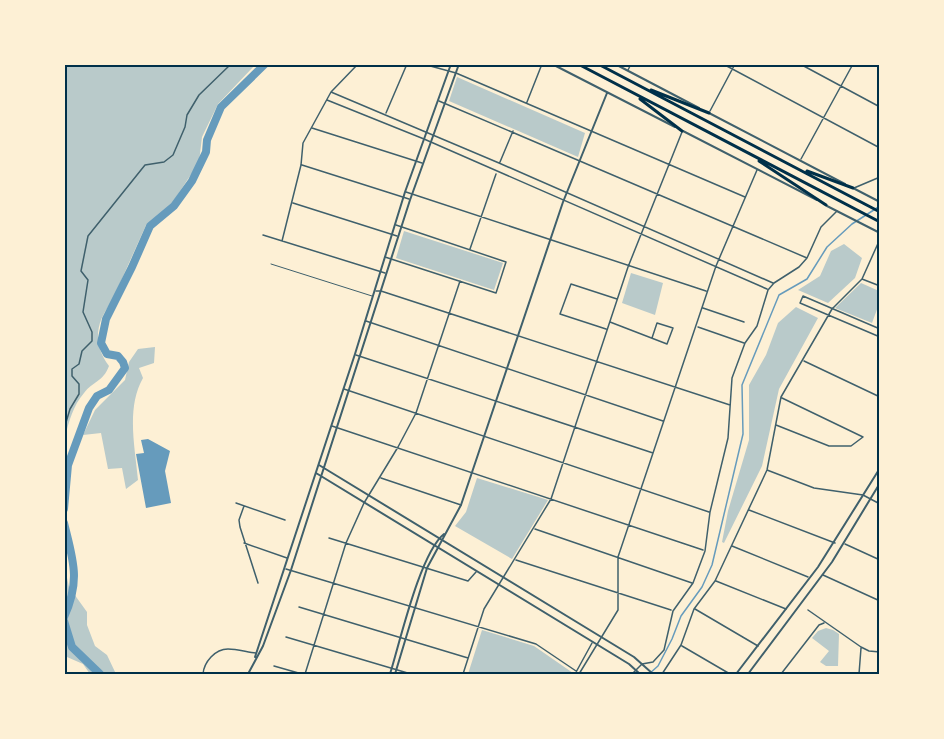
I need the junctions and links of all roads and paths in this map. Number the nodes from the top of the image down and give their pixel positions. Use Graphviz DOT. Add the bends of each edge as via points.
graph roads {
  1 [pos="231,64"];
  2 [pos="358,64"];
  3 [pos="407,64"];
  4 [pos="423,64"];
  5 [pos="451,64"];
  6 [pos="459,64"];
  7 [pos="542,64"];
  8 [pos="552,64"];
  9 [pos="578,64"];
  10 [pos="598,64"];
  11 [pos="615,64"];
  12 [pos="630,64"];
  13 [pos="723,64"];
  14 [pos="735,64"];
  15 [pos="800,64"];
  16 [pos="853,64"];
  17 [pos="732,70"];
  18 [pos="449,71"];
  19 [pos="627,71"];
  20 [pos="456,73"];
  21 [pos="636,84"];
  22 [pos="841,87"];
  23 [pos="331,92"];
  24 [pos="632,92"];
  25 [pos="607,93"];
  26 [pos="327,100"];
  27 [pos="438,101"];
  28 [pos="445,103"];
  29 [pos="526,103"];
  30 [pos="879,107"];
  31 [pos="709,113"];
  32 [pos="386,115"];
  33 [pos="824,118"];
  34 [pos="311,128"];
  35 [pos="592,130"];
  36 [pos="513,131"];
  37 [pos="682,131"];
  38 [pos="427,132"];
  39 [pos="434,135"];
  40 [pos="424,139"];
  41 [pos="431,142"];
  42 [pos="879,148"];
  43 [pos="748,153"];
  44 [pos="801,160"];
  45 [pos="416,161"];
  46 [pos="580,161"];
  47 [pos="499,163"];
  48 [pos="423,164"];
  49 [pos="301,165"];
  50 [pos="668,165"];
  51 [pos="795,166"];
  52 [pos="757,169"];
  53 [pos="496,172"];
  54 [pos="879,177"];
  55 [pos="853,188"];
  56 [pos="405,192"];
  57 [pos="567,192"];
  58 [pos="412,194"];
  59 [pos="656,194"];
  60 [pos="403,197"];
  61 [pos="746,197"];
  62 [pos="410,200"];
  63 [pos="563,202"];
  64 [pos="879,202"];
  65 [pos="292,203"];
  66 [pos="826,205"];
  67 [pos="837,211"];
  68 [pos="879,212"];
  69 [pos="482,216"];
  70 [pos="878,221"];
  71 [pos="395,225"];
  72 [pos="643,226"];
  73 [pos="401,227"];
  74 [pos="733,227"];
  75 [pos="879,233"];
  76 [pos="392,234"];
  77 [pos="263,235"];
  78 [pos="640,235"];
  79 [pos="398,236"];
  80 [pos="879,239"];
  81 [pos="550,240"];
  82 [pos="282,241"];
  83 [pos="470,250"];
  84 [pos="385,257"];
  85 [pos="719,258"];
  86 [pos="807,258"];
  87 [pos="391,259"];
  88 [pos="271,264"];
  89 [pos="716,266"];
  90 [pos="628,267"];
  91 [pos="381,272"];
  92 [pos="386,274"];
  93 [pos="861,279"];
  94 [pos="460,281"];
  95 [pos="774,283"];
  96 [pos="879,286"];
  97 [pos="768,290"];
  98 [pos="375,291"];
  99 [pos="381,291"];
  100 [pos="708,292"];
  101 [pos="373,297"];
  102 [pos="617,300"];
  103 [pos="702,308"];
  104 [pos="832,309"];
  105 [pos="449,312"];
  106 [pos="829,315"];
  107 [pos="366,321"];
  108 [pos="610,322"];
  109 [pos="744,322"];
  110 [pos="370,323"];
  111 [pos="696,327"];
  112 [pos="879,329"];
  113 [pos="607,330"];
  114 [pos="518,335"];
  115 [pos="879,337"];
  116 [pos="652,338"];
  117 [pos="745,344"];
  118 [pos="438,345"];
  119 [pos="355,354"];
  120 [pos="360,356"];
  121 [pos="804,361"];
  122 [pos="597,362"];
  123 [pos="507,368"];
  124 [pos="427,378"];
  125 [pos="675,388"];
  126 [pos="343,389"];
  127 [pos="348,390"];
  128 [pos="586,395"];
  129 [pos="781,397"];
  130 [pos="879,397"];
  131 [pos="496,401"];
  132 [pos="731,406"];
  133 [pos="416,413"];
  134 [pos="664,421"];
  135 [pos="776,425"];
  136 [pos="332,426"];
  137 [pos="337,427"];
  138 [pos="576,427"];
  139 [pos="64,429"];
  140 [pos="484,436"];
  141 [pos="398,447"];
  142 [pos="654,453"];
  143 [pos="564,463"];
  144 [pos="319,465"];
  145 [pos="324,468"];
  146 [pos="879,468"];
  147 [pos="767,470"];
  148 [pos="316,473"];
  149 [pos="473,473"];
  150 [pos="321,476"];
  151 [pos="380,478"];
  152 [pos="879,483"];
  153 [pos="641,489"];
  154 [pos="863,495"];
  155 [pos="369,496"];
  156 [pos="551,499"];
  157 [pos="870,499"];
  158 [pos="236,503"];
  159 [pos="364,503"];
  160 [pos="879,504"];
  161 [pos="461,505"];
  162 [pos="244,506"];
  163 [pos="748,510"];
  164 [pos="710,512"];
  165 [pos="285,520"];
  166 [pos="629,525"];
  167 [pos="534,529"];
  168 [pos="329,538"];
  169 [pos="441,539"];
  170 [pos="244,543"];
  171 [pos="346,543"];
  172 [pos="835,543"];
  173 [pos="844,544"];
  174 [pos="436,546"];
  175 [pos="731,546"];
  176 [pos="705,551"];
  177 [pos="290,554"];
  178 [pos="295,556"];
  179 [pos="618,557"];
  180 [pos="288,558"];
  181 [pos="515,559"];
  182 [pos="879,560"];
  183 [pos="422,567"];
  184 [pos="427,568"];
  185 [pos="285,569"];
  186 [pos="291,570"];
  187 [pos="477,572"];
  188 [pos="822,575"];
  189 [pos="503,576"];
  190 [pos="810,578"];
  191 [pos="715,581"];
  192 [pos="258,583"];
  193 [pos="333,583"];
  194 [pos="693,583"];
  195 [pos="498,584"];
  196 [pos="617,593"];
  197 [pos="879,601"];
  198 [pos="410,606"];
  199 [pos="299,607"];
  200 [pos="415,608"];
  201 [pos="694,609"];
  202 [pos="786,609"];
  203 [pos="808,610"];
  204 [pos="673,611"];
  205 [pos="324,614"];
  206 [pos="825,622"];
  207 [pos="478,627"];
  208 [pos="264,629"];
  209 [pos="268,631"];
  210 [pos="286,637"];
  211 [pos="602,637"];
  212 [pos="401,638"];
  213 [pos="405,639"];
  214 [pos="592,642"];
  215 [pos="597,645"];
  216 [pos="681,645"];
  217 [pos="314,646"];
  218 [pos="758,646"];
  219 [pos="861,647"];
  220 [pos="879,652"];
  221 [pos="257,653"];
  222 [pos="468,658"];
  223 [pos="642,664"];
  224 [pos="274,666"];
  225 [pos="392,669"];
  226 [pos="396,670"];
  227 [pos="635,670"];
  228 [pos="576,671"];
  229 [pos="580,674"];
  230 [pos="203,675"];
  231 [pos="248,675"];
  232 [pos="304,675"];
  233 [pos="390,675"];
  234 [pos="395,675"];
  235 [pos="411,675"];
  236 [pos="463,675"];
  237 [pos="575,675"];
  238 [pos="632,675"];
  239 [pos="640,675"];
  240 [pos="653,675"];
  241 [pos="662,675"];
  242 [pos="730,675"];
  243 [pos="736,675"];
  244 [pos="748,675"];
  245 [pos="781,675"];
  246 [pos="859,675"];
  1 -- 139 [label="street" via="199,95 173,154 164,162 145,165 88,236 81,272 88,280 83,312 92,340 72,369 79,393"];
  2 -- 23 [label="street"];
  3 -- 32 [label="street"];
  4 -- 18 [label="street"];
  5 -- 18 [label="street"];
  6 -- 20 [label="street"];
  7 -- 29 [label="street"];
  8 -- 25 [label="street"];
  9 -- 24 [label="highway"];
  10 -- 21 [label="highway"];
  11 -- 19 [label="street"];
  12 -- 19 [label="street"];
  13 -- 17 [label="street"];
  14 -- 17 [label="street"];
  15 -- 22 [label="street"];
  16 -- 22 [label="street"];
  17 -- 31 [label="street"];
  17 -- 33 [label="street"];
  18 -- 20 [label="street"];
  18 -- 27 [label="street"];
  19 -- 31 [label="street"];
  20 -- 28 [label="street"];
  20 -- 29 [label="street"];
  21 -- 31 [label="highway"];
  21 -- 51 [label="highway"];
  22 -- 30 [label="street"];
  22 -- 33 [label="street"];
  23 -- 26 [label="street"];
  23 -- 32 [label="street"];
  24 -- 37 [label="highway"];
  24 -- 43 [label="highway"];
  25 -- 35 [label="street"];
  25 -- 37 [label="street"];
  26 -- 34 [label="street"];
  26 -- 40 [label="street"];
  27 -- 28 [label="street"];
  27 -- 38 [label="street"];
  28 -- 36 [label="street"];
  28 -- 39 [label="street"];
  29 -- 35 [label="street"];
  31 -- 44 [label="street"];
  32 -- 38 [label="street"];
  33 -- 42 [label="street"];
  33 -- 44 [label="street"];
  34 -- 45 [label="street"];
  34 -- 49 [label="street" via="303,143"];
  35 -- 46 [label="street"];
  35 -- 50 [label="street"];
  36 -- 46 [label="street"];
  36 -- 47 [label="street"];
  37 -- 50 [label="street"];
  37 -- 52 [label="street"];
  38 -- 39 [label="street"];
  38 -- 40 [label="street"];
  39 -- 41 [label="street"];
  39 -- 47 [label="street"];
  40 -- 41 [label="street"];
  40 -- 45 [label="street"];
  41 -- 48 [label="street"];
  41 -- 53 [label="street"];
  43 -- 66 [label="highway"];
  43 -- 70 [label="highway"];
  44 -- 55 [label="street"];
  45 -- 48 [label="street"];
  45 -- 56 [label="street"];
  46 -- 57 [label="street"];
  46 -- 59 [label="street"];
  47 -- 57 [label="street"];
  48 -- 58 [label="street"];
  49 -- 60 [label="street"];
  49 -- 65 [label="street"];
  50 -- 59 [label="street"];
  50 -- 61 [label="street"];
  51 -- 55 [label="highway"];
  51 -- 68 [label="highway"];
  52 -- 61 [label="street"];
  52 -- 66 [label="street"];
  53 -- 63 [label="street"];
  53 -- 69 [label="street"];
  54 -- 55 [label="street"];
  55 -- 64 [label="street"];
  56 -- 58 [label="street"];
  56 -- 60 [label="street"];
  57 -- 63 [label="street"];
  57 -- 72 [label="street"];
  58 -- 62 [label="street"];
  58 -- 69 [label="street"];
  59 -- 72 [label="street"];
  59 -- 74 [label="street"];
  60 -- 62 [label="street"];
  60 -- 71 [label="street"];
  61 -- 74 [label="street"];
  62 -- 73 [label="street"];
  63 -- 78 [label="street"];
  63 -- 81 [label="street"];
  65 -- 76 [label="street"];
  65 -- 82 [label="street"];
  66 -- 67 [label="street"];
  67 -- 75 [label="street"];
  67 -- 86 [label="street" via="821,228"];
  69 -- 81 [label="street"];
  69 -- 83 [label="street"];
  71 -- 73 [label="street"];
  71 -- 76 [label="street"];
  72 -- 78 [label="street"];
  72 -- 85 [label="street"];
  73 -- 79 [label="street"];
  73 -- 83 [label="street"];
  74 -- 85 [label="street"];
  74 -- 86 [label="street"];
  76 -- 79 [label="street"];
  76 -- 84 [label="street"];
  77 -- 82 [label="street"];
  78 -- 89 [label="street"];
  78 -- 90 [label="street"];
  79 -- 87 [label="street"];
  80 -- 93 [label="street"];
  81 -- 90 [label="street"];
  81 -- 114 [label="street"];
  82 -- 91 [label="street"];
  83 -- 94 [label="street" via="506,262 496,292"];
  84 -- 87 [label="street"];
  84 -- 91 [label="street"];
  85 -- 89 [label="street"];
  85 -- 95 [label="street"];
  86 -- 95 [label="street"];
  87 -- 92 [label="street"];
  87 -- 94 [label="street"];
  88 -- 101 [label="lane"];
  89 -- 97 [label="street"];
  89 -- 100 [label="street"];
  90 -- 100 [label="street"];
  90 -- 102 [label="street"];
  91 -- 92 [label="street"];
  91 -- 98 [label="street"];
  92 -- 99 [label="street"];
  93 -- 96 [label="street"];
  93 -- 104 [label="street"];
  94 -- 105 [label="street"];
  95 -- 97 [label="street"];
  97 -- 117 [label="street" via="757,326"];
  98 -- 99 [label="street"];
  98 -- 101 [label="street"];
  99 -- 105 [label="street"];
  99 -- 110 [label="street"];
  100 -- 103 [label="street"];
  101 -- 107 [label="street"];
  102 -- 108 [label="street"];
  102 -- 113 [label="street" via="572,284 560,314"];
  103 -- 109 [label="street"];
  103 -- 111 [label="street"];
  104 -- 106 [label="street"];
  104 -- 106 [label="street" via="803,296 800,303"];
  104 -- 112 [label="street"];
  105 -- 114 [label="street"];
  105 -- 118 [label="street"];
  106 -- 115 [label="street"];
  106 -- 121 [label="street"];
  107 -- 110 [label="street"];
  107 -- 119 [label="street"];
  108 -- 113 [label="street"];
  108 -- 116 [label="street"];
  110 -- 118 [label="street"];
  110 -- 120 [label="street"];
  111 -- 117 [label="street"];
  111 -- 125 [label="street"];
  113 -- 122 [label="street"];
  114 -- 122 [label="street"];
  114 -- 123 [label="street"];
  116 -- 116 [label="street" via="667,344 673,328 657,323"];
  117 -- 132 [label="street" via="732,378"];
  118 -- 123 [label="street"];
  118 -- 124 [label="street"];
  119 -- 120 [label="street"];
  119 -- 126 [label="street"];
  120 -- 124 [label="street"];
  120 -- 127 [label="street"];
  121 -- 129 [label="street"];
  121 -- 130 [label="street"];
  122 -- 125 [label="street"];
  122 -- 128 [label="street"];
  123 -- 128 [label="street"];
  123 -- 131 [label="street"];
  124 -- 131 [label="street"];
  124 -- 133 [label="street"];
  125 -- 132 [label="street"];
  125 -- 134 [label="street"];
  126 -- 127 [label="street"];
  126 -- 136 [label="street"];
  127 -- 133 [label="street"];
  127 -- 137 [label="street"];
  128 -- 134 [label="street"];
  128 -- 138 [label="street"];
  129 -- 135 [label="street"];
  129 -- 135 [label="street" via="863,436 850,446 829,446"];
  131 -- 138 [label="street"];
  131 -- 140 [label="street"];
  132 -- 164 [label="street" via="728,438"];
  133 -- 140 [label="street"];
  133 -- 141 [label="street"];
  134 -- 142 [label="street"];
  135 -- 147 [label="street"];
  136 -- 137 [label="street"];
  136 -- 144 [label="street"];
  137 -- 141 [label="street"];
  137 -- 145 [label="street"];
  138 -- 142 [label="street"];
  138 -- 143 [label="street"];
  140 -- 143 [label="street"];
  140 -- 149 [label="street"];
  141 -- 149 [label="street"];
  141 -- 151 [label="street"];
  142 -- 153 [label="street"];
  143 -- 153 [label="street"];
  143 -- 156 [label="street"];
  144 -- 145 [label="street"];
  144 -- 148 [label="street"];
  145 -- 150 [label="street"];
  145 -- 155 [label="street"];
  146 -- 154 [label="street"];
  147 -- 154 [label="street" via="814,488"];
  147 -- 163 [label="street"];
  148 -- 150 [label="street"];
  148 -- 177 [label="street"];
  149 -- 156 [label="street"];
  149 -- 161 [label="street"];
  150 -- 159 [label="street"];
  150 -- 178 [label="street"];
  151 -- 155 [label="street"];
  151 -- 161 [label="street"];
  152 -- 157 [label="street"];
  153 -- 164 [label="street"];
  153 -- 166 [label="street"];
  154 -- 157 [label="street"];
  154 -- 172 [label="street"];
  155 -- 159 [label="street"];
  155 -- 169 [label="street"];
  156 -- 166 [label="street"];
  156 -- 167 [label="street"];
  157 -- 160 [label="street"];
  157 -- 173 [label="street"];
  158 -- 162 [label="street"];
  159 -- 171 [label="street"];
  159 -- 174 [label="street"];
  161 -- 169 [label="street"];
  162 -- 165 [label="street"];
  162 -- 170 [label="street" via="239,520"];
  163 -- 172 [label="street"];
  163 -- 175 [label="street"];
  164 -- 176 [label="street"];
  166 -- 176 [label="street"];
  166 -- 179 [label="street"];
  167 -- 179 [label="street"];
  167 -- 181 [label="street"];
  168 -- 171 [label="street"];
  169 -- 174 [label="street"];
  169 -- 189 [label="street"];
  170 -- 180 [label="street"];
  170 -- 192 [label="street"];
  171 -- 183 [label="street"];
  171 -- 193 [label="street"];
  172 -- 190 [label="street"];
  173 -- 182 [label="street"];
  173 -- 188 [label="street"];
  174 -- 183 [label="street"];
  174 -- 184 [label="street"];
  174 -- 187 [label="street"];
  175 -- 190 [label="street"];
  175 -- 191 [label="street"];
  176 -- 194 [label="street"];
  177 -- 178 [label="street"];
  177 -- 180 [label="street"];
  178 -- 186 [label="street"];
  179 -- 194 [label="street"];
  179 -- 196 [label="street"];
  180 -- 185 [label="street"];
  181 -- 189 [label="street"];
  181 -- 196 [label="street"];
  183 -- 184 [label="street"];
  183 -- 198 [label="street"];
  184 -- 187 [label="street" via="468,581"];
  184 -- 200 [label="street"];
  185 -- 186 [label="street"];
  185 -- 208 [label="street"];
  186 -- 193 [label="street"];
  186 -- 209 [label="street"];
  187 -- 195 [label="street"];
  188 -- 197 [label="street"];
  188 -- 244 [label="street"];
  189 -- 195 [label="street"];
  189 -- 211 [label="street"];
  190 -- 202 [label="street"];
  191 -- 201 [label="street"];
  191 -- 202 [label="street"];
  193 -- 198 [label="street"];
  193 -- 205 [label="street"];
  194 -- 204 [label="street"];
  195 -- 207 [label="street"];
  195 -- 214 [label="street"];
  196 -- 204 [label="street"];
  196 -- 211 [label="street" via="618,610"];
  198 -- 200 [label="street"];
  198 -- 212 [label="street"];
  199 -- 205 [label="street"];
  200 -- 207 [label="street"];
  200 -- 213 [label="street"];
  201 -- 216 [label="street"];
  201 -- 218 [label="street"];
  202 -- 218 [label="street"];
  203 -- 206 [label="street"];
  204 -- 223 [label="street" via="664,650 653,662"];
  205 -- 212 [label="street"];
  205 -- 217 [label="street"];
  206 -- 219 [label="street"];
  206 -- 245 [label="street"];
  207 -- 222 [label="street"];
  207 -- 228 [label="street" via="537,644"];
  208 -- 209 [label="street"];
  208 -- 221 [label="street"];
  209 -- 221 [label="street"];
  210 -- 217 [label="street"];
  211 -- 215 [label="street"];
  211 -- 223 [label="street"];
  212 -- 213 [label="street"];
  212 -- 225 [label="street"];
  213 -- 222 [label="street"];
  213 -- 226 [label="street"];
  214 -- 215 [label="street"];
  214 -- 228 [label="street"];
  215 -- 227 [label="street"];
  215 -- 229 [label="street"];
  216 -- 241 [label="street"];
  216 -- 242 [label="street"];
  217 -- 225 [label="street"];
  217 -- 232 [label="street"];
  218 -- 243 [label="street"];
  219 -- 220 [label="street"];
  219 -- 246 [label="street"];
  221 -- 230 [label="street" via="226,649 211,657"];
  221 -- 231 [label="street"];
  222 -- 236 [label="street"];
  223 -- 227 [label="street"];
  223 -- 240 [label="street"];
  224 -- 232 [label="street"];
  225 -- 226 [label="street"];
  225 -- 233 [label="street"];
  226 -- 234 [label="street"];
  226 -- 235 [label="street"];
  227 -- 238 [label="street"];
  227 -- 239 [label="street"];
  228 -- 229 [label="street"];
  228 -- 237 [label="street"];
}
